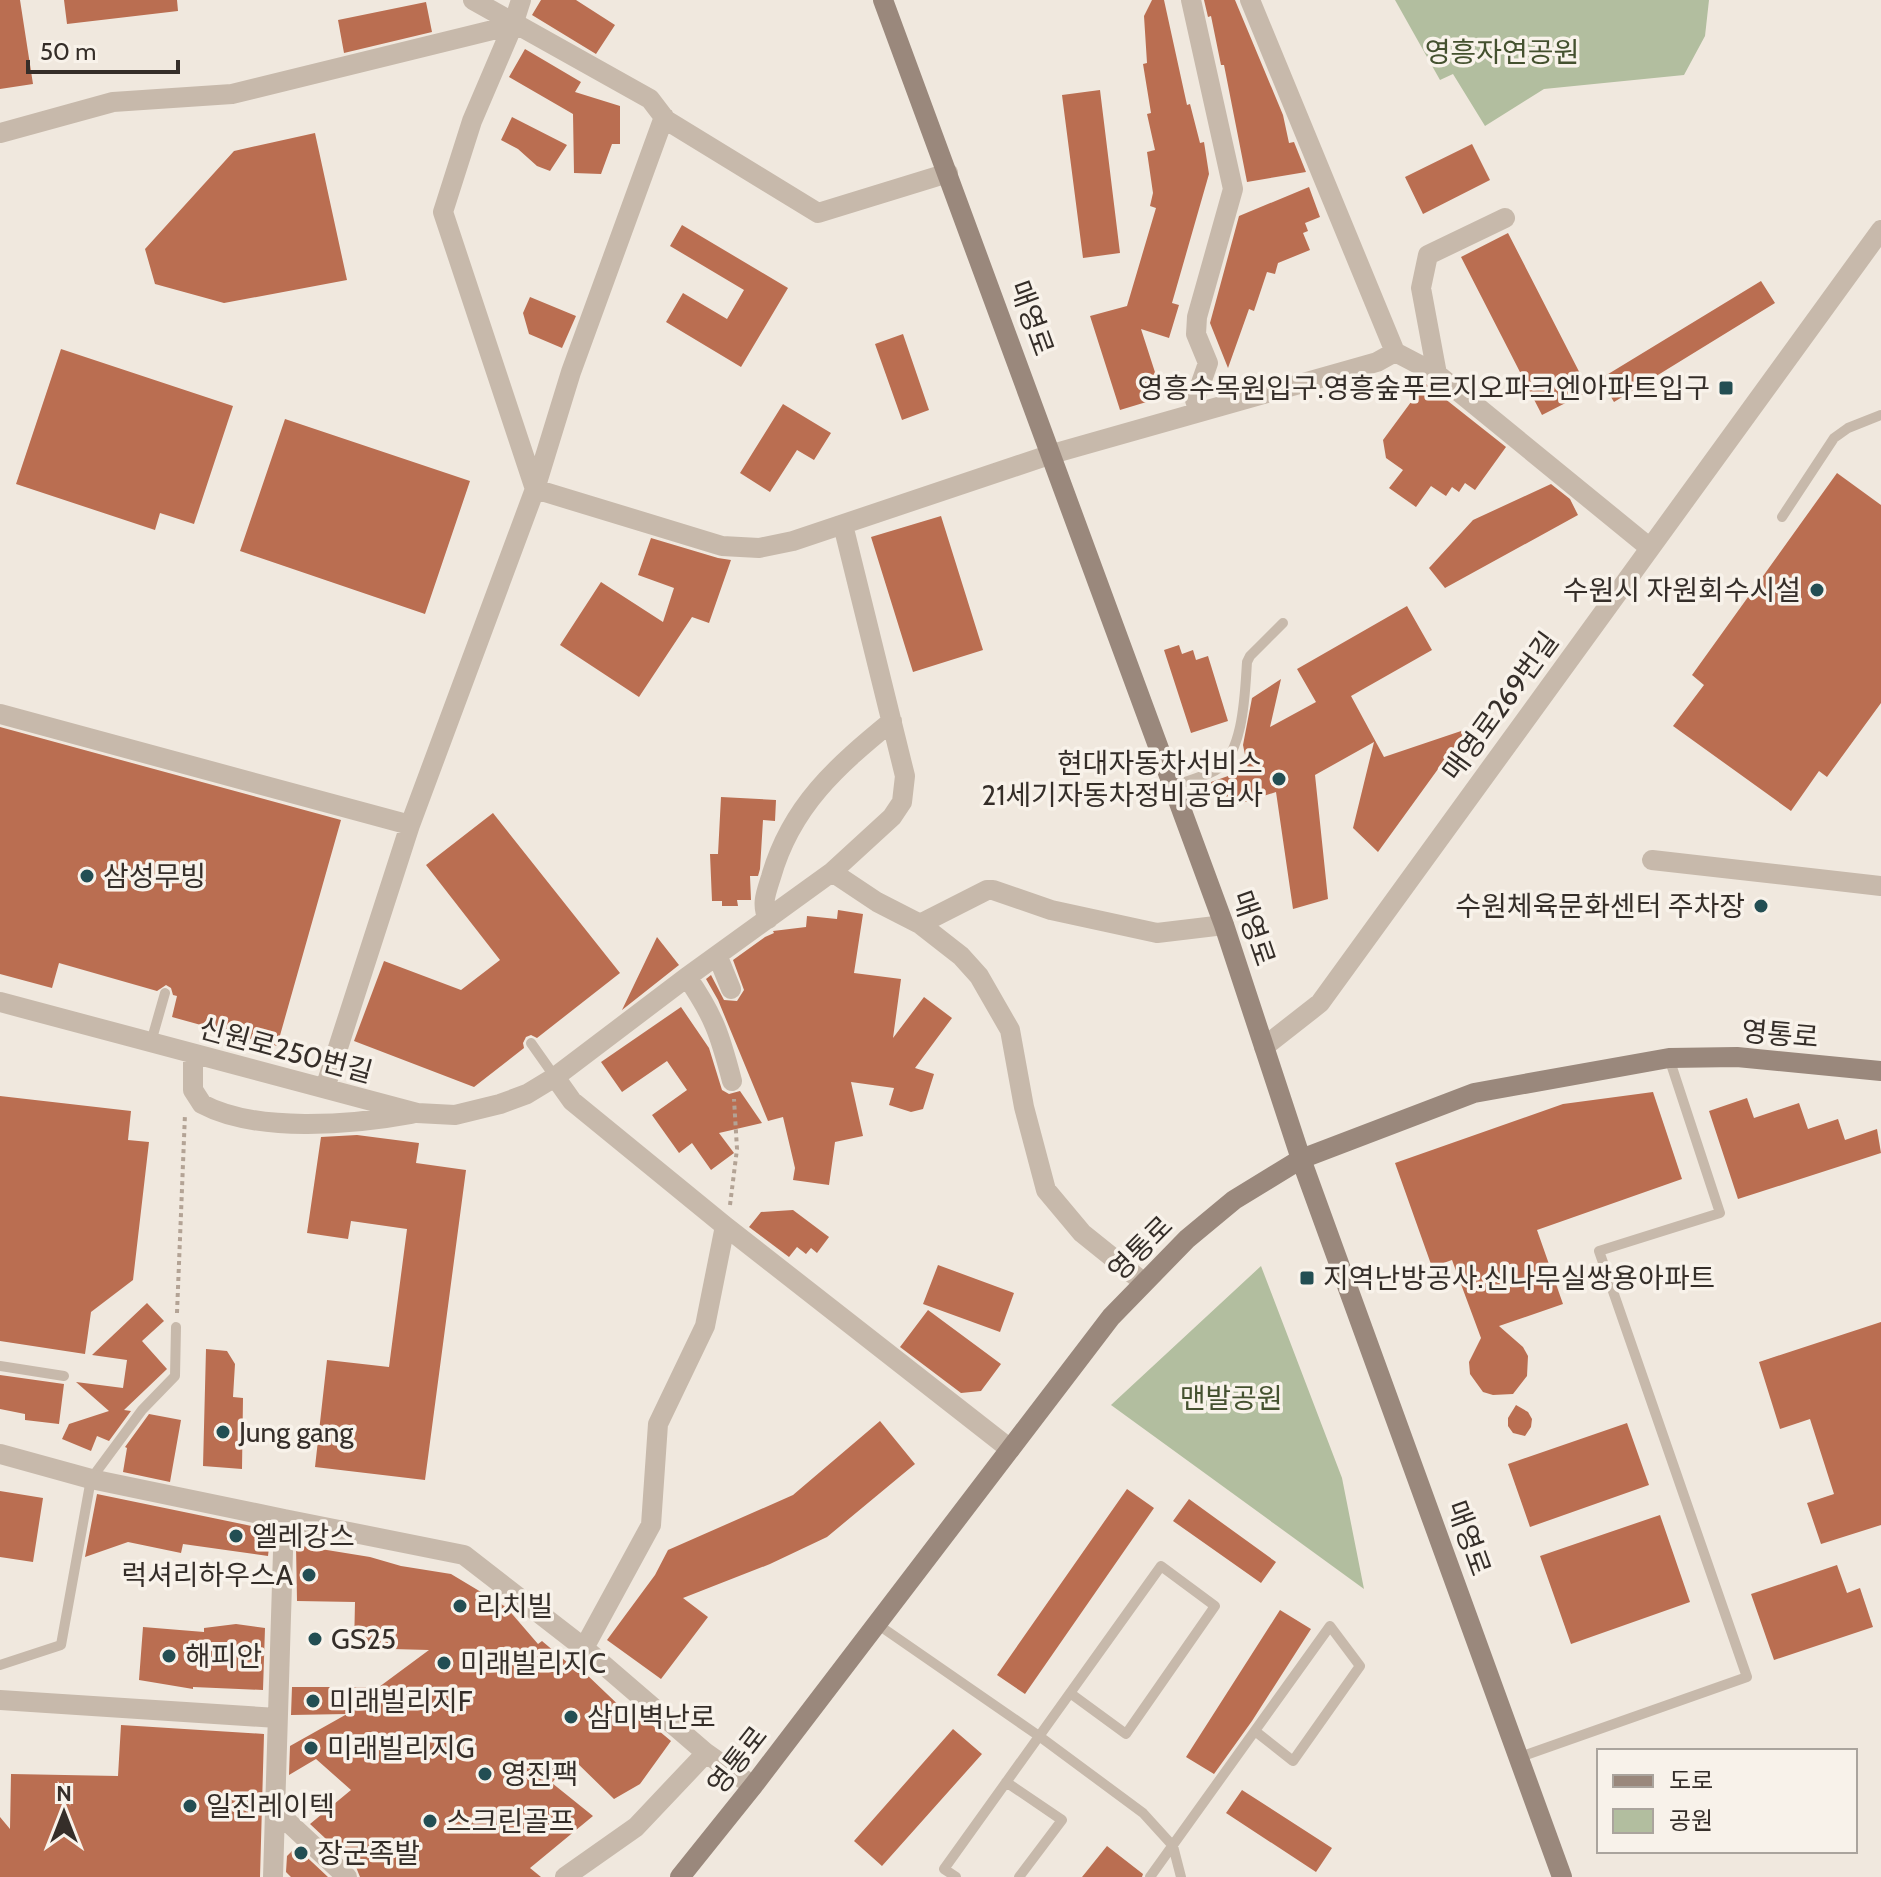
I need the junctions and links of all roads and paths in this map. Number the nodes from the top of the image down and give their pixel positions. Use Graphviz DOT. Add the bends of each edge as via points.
graph roads {
  1 [pos="473,0"];
  2 [pos="521,0"];
  3 [pos="883,0"];
  4 [pos="1191,0"];
  5 [pos="1250,0"];
  6 [pos="513,25"];
  7 [pos="664,117"];
  8 [pos="0,133"];
  9 [pos="948,173"];
  10 [pos="1505,218"];
  11 [pos="1881,230"];
  12 [pos="1395,352"];
  13 [pos="1437,374"];
  14 [pos="1199,412"];
  15 [pos="1881,415"];
  16 [pos="1052,454"];
  17 [pos="535,489"];
  18 [pos="1782,517"];
  19 [pos="843,525"];
  20 [pos="1650,548"];
  21 [pos="1283,623"];
  22 [pos="0,714"];
  23 [pos="892,721"];
  24 [pos="1173,786"];
  25 [pos="410,825"];
  26 [pos="1652,860"];
  27 [pos="832,872"];
  28 [pos="1881,886"];
  29 [pos="768,919"];
  30 [pos="920,924"];
  31 [pos="1224,925"];
  32 [pos="715,957"];
  33 [pos="687,977"];
  34 [pos="731,989"];
  35 [pos="165,993"];
  36 [pos="0,1002"];
  37 [pos="151,1042"];
  38 [pos="531,1043"];
  39 [pos="1264,1047"];
  40 [pos="193,1055"];
  41 [pos="1669,1058"];
  42 [pos="1881,1071"];
  43 [pos="555,1077"];
  44 [pos="732,1081"];
  45 [pos="325,1088"];
  46 [pos="196,1098"];
  47 [pos="417,1113"];
  48 [pos="1301,1159"];
  49 [pos="725,1226"];
  50 [pos="1143,1282"];
  51 [pos="176,1327"];
  52 [pos="0,1366"];
  53 [pos="64,1376"];
  54 [pos="1010,1449"];
  55 [pos="0,1454"];
  56 [pos="91,1479"];
  57 [pos="284,1519"];
  58 [pos="877,1624"];
  59 [pos="584,1648"];
  60 [pos="0,1665"];
  61 [pos="1070,1693"];
  62 [pos="0,1700"];
  63 [pos="277,1718"];
  64 [pos="1255,1731"];
  65 [pos="1039,1736"];
  66 [pos="706,1753"];
  67 [pos="1520,1757"];
  68 [pos="1006,1782"];
  69 [pos="753,1786"];
  70 [pos="274,1809"];
  71 [pos="1173,1846"];
  72 [pos="273,1877"];
  73 [pos="347,1877"];
  74 [pos="565,1877"];
  75 [pos="680,1877"];
  76 [pos="956,1877"];
  77 [pos="1019,1877"];
  78 [pos="1150,1877"];
  79 [pos="1181,1877"];
  80 [pos="1562,1877"];
  1 -- 6 [label="street"];
  2 -- 6 [label="street"];
  3 -- 9 [label="street, 매영로"];
  4 -- 14 [label="street" via="1233,189 1197,317 1196,334 1208,363 1195,400"];
  5 -- 12 [label="street"];
  6 -- 7 [label="street" via="650,99"];
  6 -- 8 [label="street" via="232,94 113,102"];
  6 -- 17 [label="street" via="472,121 443,212"];
  7 -- 9 [label="street" via="818,213"];
  7 -- 17 [label="street" via="571,372"];
  9 -- 16 [label="street, 매영로"];
  10 -- 13 [label="street" via="1428,255 1421,288"];
  11 -- 20 [label="street, 매영로269번길"];
  12 -- 13 [label="street"];
  12 -- 14 [label="street" via="1377,362"];
  13 -- 20 [label="street"];
  14 -- 16 [label="street"];
  15 -- 18 [label="lane" via="1834,438"];
  16 -- 19 [label="street"];
  16 -- 24 [label="street, 매영로"];
  17 -- 19 [label="street" via="722,546 777,545"];
  17 -- 25 [label="street"];
  19 -- 23 [label="street, 신원로250번길"];
  20 -- 39 [label="street, 매영로269번길" via="1320,1003"];
  21 -- 24 [label="lane" via="1247,662 1244,710 1233,750 1217,770"];
  22 -- 25 [label="street"];
  23 -- 27 [label="street, 신원로250번길" via="905,776 902,802"];
  23 -- 29 [label="street" via="822,782 799,814 775,863 763,908"];
  24 -- 31 [label="street, 매영로"];
  25 -- 45 [label="street"];
  26 -- 28 [label="street"];
  27 -- 29 [label="street, 신원로250번길"];
  27 -- 30 [label="street"];
  29 -- 32 [label="street, 신원로250번길"];
  30 -- 31 [label="street" via="993,890 1051,910 1157,933"];
  30 -- 50 [label="street" via="971,966 1010,1030 1046,1190 1082,1233"];
  31 -- 39 [label="street, 매영로"];
  32 -- 33 [label="street, 신원로250번길"];
  32 -- 34 [label="street"];
  33 -- 43 [label="street, 신원로250번길"];
  33 -- 44 [label="street" via="719,1029"];
  35 -- 37 [label="lane"];
  36 -- 37 [label="street, 신원로250번길"];
  37 -- 40 [label="street, 신원로250번길"];
  38 -- 43 [label="lane"];
  39 -- 48 [label="street, 매영로"];
  40 -- 45 [label="street, 신원로250번길"];
  40 -- 46 [label="street"];
  41 -- 42 [label="street, 영통로" via="1737,1057"];
  41 -- 48 [label="street, 영통로" via="1474,1093"];
  41 -- 67 [label="lane" via="1720,1213 1599,1251 1747,1677"];
  43 -- 47 [label="street, 신원로250번길" via="500,1104 455,1115"];
  43 -- 49 [label="street" via="572,1101"];
  44 -- 49 [label="path" via="737,1149"];
  45 -- 47 [label="street, 신원로250번길"];
  46 -- 47 [label="street" via="210,1108 256,1121 358,1124"];
  46 -- 51 [label="path" via="186,1107"];
  48 -- 50 [label="street, 영통로" via="1234,1200"];
  48 -- 67 [label="street, 매영로"];
  49 -- 54 [label="street"];
  49 -- 59 [label="street" via="705,1326 658,1424 651,1525"];
  50 -- 54 [label="street, 영통로"];
  51 -- 56 [label="lane" via="175,1376 142,1410"];
  52 -- 53 [label="lane"];
  54 -- 58 [label="street, 영통로"];
  55 -- 56 [label="street"];
  56 -- 57 [label="street"];
  56 -- 60 [label="lane" via="61,1645"];
  57 -- 59 [label="street" via="464,1555"];
  57 -- 63 [label="street"];
  58 -- 65 [label="lane"];
  58 -- 69 [label="street, 영통로"];
  59 -- 66 [label="street"];
  61 -- 61 [label="lane" via="1126,1734 1215,1606 1161,1566"];
  61 -- 65 [label="lane"];
  62 -- 63 [label="street"];
  63 -- 70 [label="street"];
  64 -- 64 [label="lane" via="1293,1761 1360,1666 1330,1626"];
  64 -- 71 [label="lane"];
  65 -- 68 [label="lane"];
  65 -- 71 [label="lane" via="1143,1813"];
  66 -- 69 [label="street"];
  66 -- 74 [label="street" via="636,1827"];
  67 -- 80 [label="street, 매영로"];
  68 -- 76 [label="lane" via="944,1869"];
  68 -- 77 [label="lane" via="1062,1820"];
  69 -- 75 [label="street, 영통로"];
  70 -- 72 [label="street"];
  70 -- 73 [label="street"];
  71 -- 78 [label="lane"];
  71 -- 79 [label="lane"];
}
